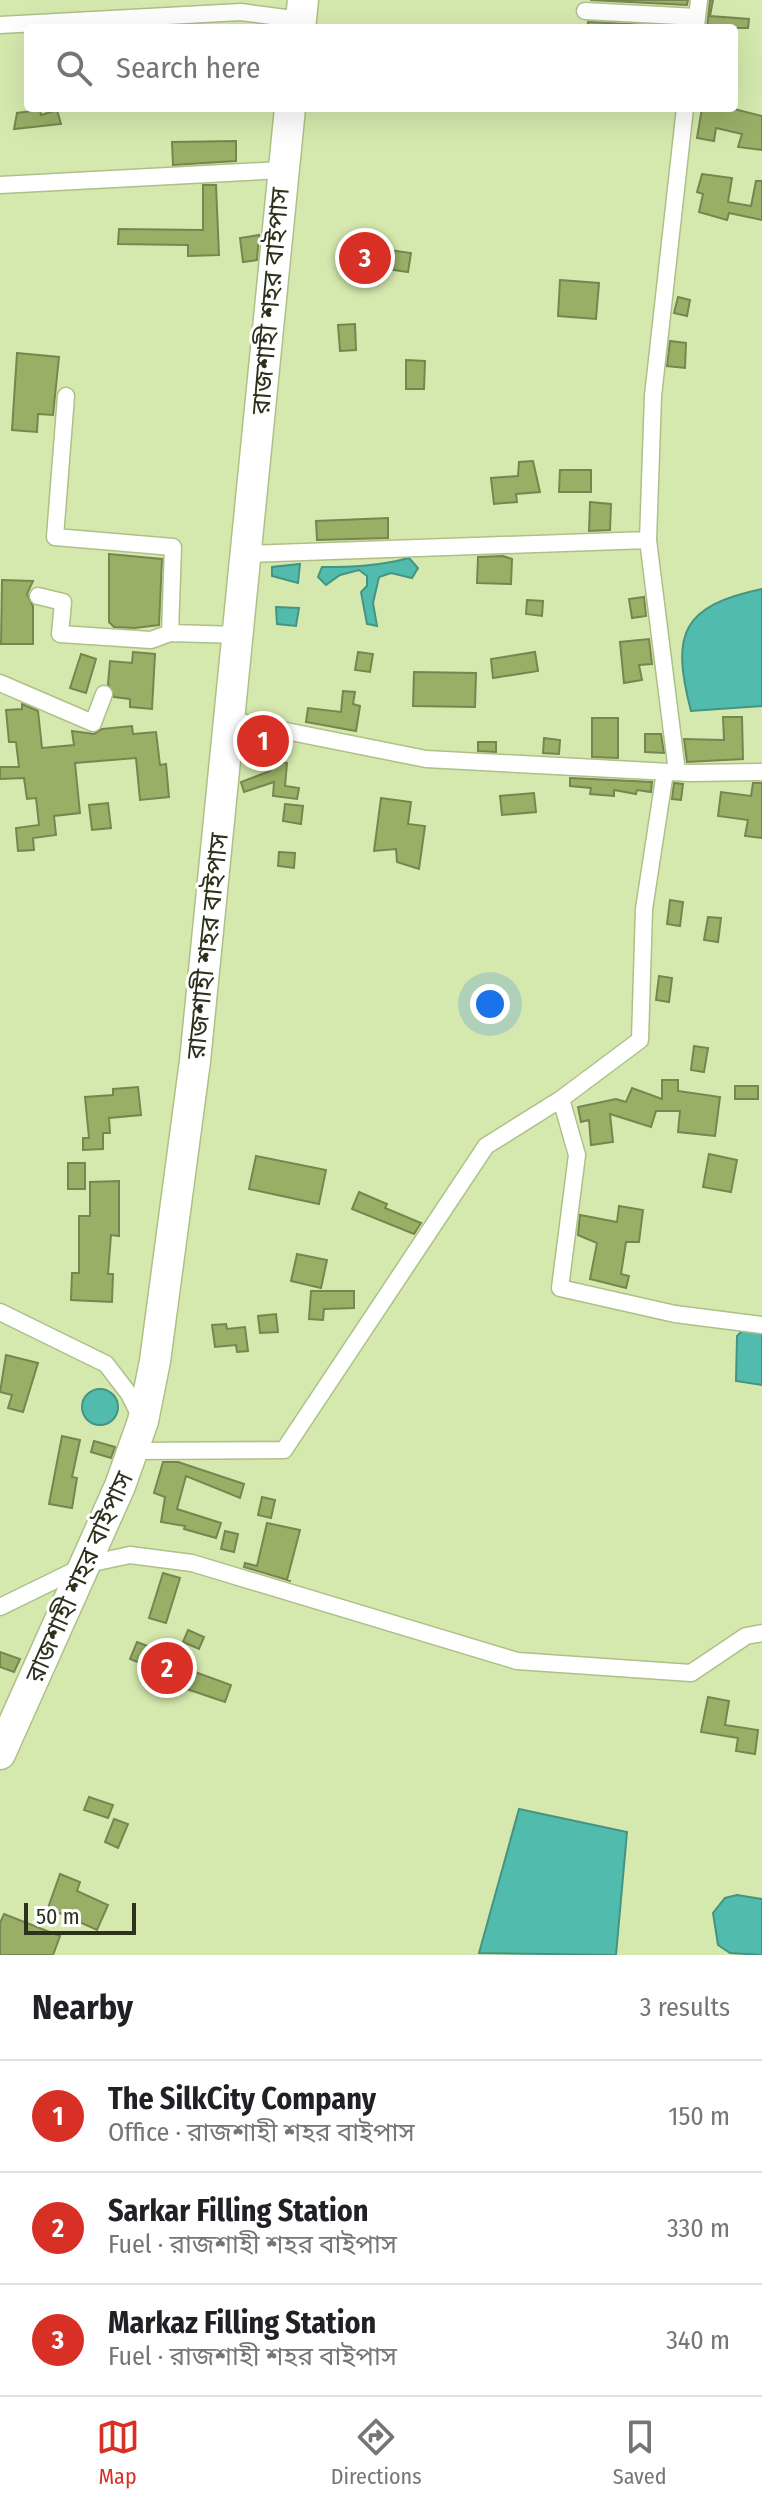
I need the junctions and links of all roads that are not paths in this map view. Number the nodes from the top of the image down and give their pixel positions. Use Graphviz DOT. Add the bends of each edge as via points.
graph roads {
  1 [pos="699,0"];
  2 [pos="585,11"];
  3 [pos="301,16"];
  4 [pos="696,23"];
  5 [pos="0,25"];
  6 [pos="289,112"];
  7 [pos="685,112"];
  8 [pos="282,170"];
  9 [pos="0,185"];
  10 [pos="66,396"];
  11 [pos="648,540"];
  12 [pos="247,554"];
  13 [pos="38,596"];
  14 [pos="170,633"];
  15 [pos="239,635"];
  16 [pos="0,683"];
  17 [pos="104,694"];
  18 [pos="231,720"];
  19 [pos="671,772"];
  20 [pos="762,772"];
  21 [pos="561,1099"];
  22 [pos="0,1312"];
  23 [pos="762,1325"];
  24 [pos="143,1421"];
  25 [pos="133,1451"];
  26 [pos="88,1564"];
  27 [pos="0,1607"];
  28 [pos="762,1633"];
  29 [pos="0,1754"];
  1 -- 4 [label="street"];
  2 -- 4 [label="street"];
  3 -- 5 [label="street" via="241,12"];
  6 -- 8 [label="highway, রাজশাহী শহর বাইপাস"];
  7 -- 11 [label="street" via="653,396"];
  8 -- 9 [label="street"];
  8 -- 12 [label="highway, রাজশাহী শহর বাইপাস"];
  10 -- 14 [label="street" via="55,537 173,547"];
  11 -- 12 [label="street"];
  11 -- 19 [label="street"];
  12 -- 15 [label="highway, রাজশাহী শহর বাইপাস"];
  13 -- 14 [label="street" via="63,602 60,634 151,640"];
  14 -- 15 [label="street"];
  15 -- 18 [label="highway, রাজশাহী শহর বাইপাস"];
  16 -- 17 [label="street" via="93,723"];
  18 -- 19 [label="street" via="426,759"];
  18 -- 24 [label="highway, রাজশাহী শহর বাইপাস" via="195,1061"];
  19 -- 20 [label="street"];
  19 -- 21 [label="street" via="644,909 640,1040"];
  21 -- 23 [label="street" via="577,1155 560,1288 675,1314"];
  21 -- 25 [label="street" via="486,1146 284,1450"];
  22 -- 24 [label="street" via="106,1364"];
  24 -- 25 [label="highway, রাজশাহী শহর বাইপাস"];
  25 -- 26 [label="highway, রাজশাহী শহর বাইপাস"];
  26 -- 27 [label="street"];
  26 -- 28 [label="street" via="130,1555 192,1563 517,1661 691,1673 746,1636"];
  26 -- 29 [label="highway, রাজশাহী শহর বাইপাস"];
}
